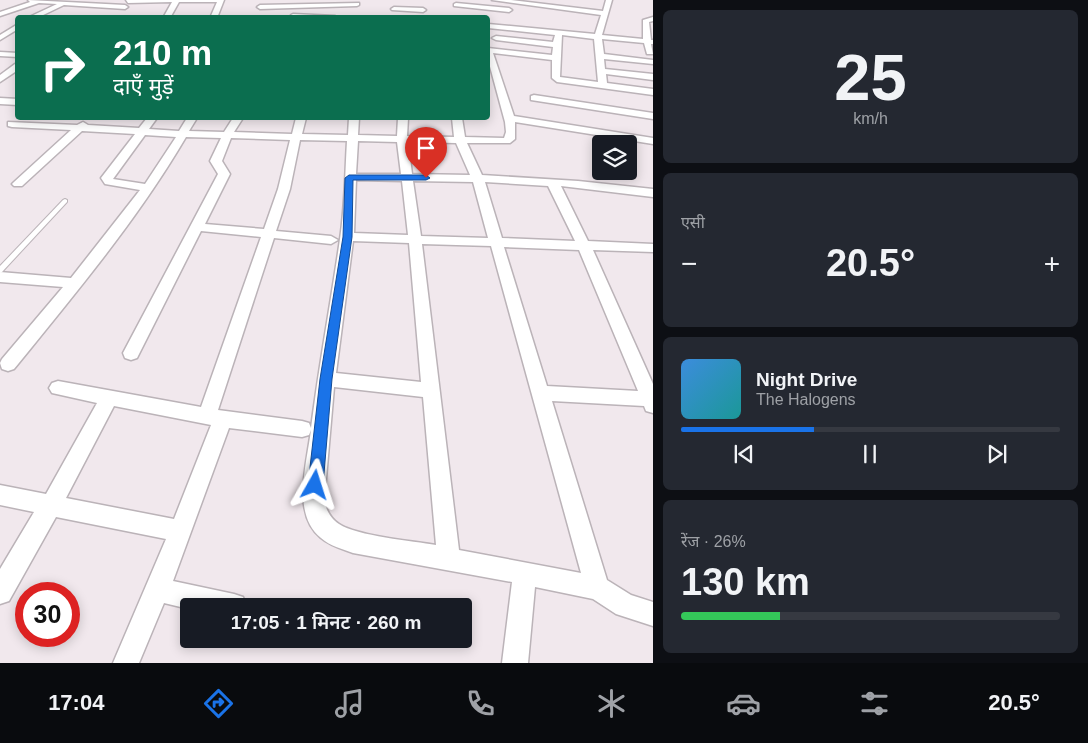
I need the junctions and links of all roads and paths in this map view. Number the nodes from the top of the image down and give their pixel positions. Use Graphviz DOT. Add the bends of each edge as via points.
graph roads {
  1 [pos="30,0"];
  2 [pos="177,0"];
  3 [pos="221,0"];
  4 [pos="397,0"];
  5 [pos="495,0"];
  6 [pos="609,0"];
  7 [pos="38,1"];
  8 [pos="54,1"];
  9 [pos="504,1"];
  10 [pos="359,2"];
  11 [pos="127,3"];
  12 [pos="295,3"];
  13 [pos="546,3"];
  14 [pos="65,4"];
  15 [pos="527,4"];
  16 [pos="83,6"];
  17 [pos="260,6"];
  18 [pos="456,6"];
  19 [pos="394,9"];
  20 [pos="208,10"];
  21 [pos="217,10"];
  22 [pos="515,10"];
  23 [pos="180,11"];
  24 [pos="353,11"];
  25 [pos="423,11"];
  26 [pos="524,11"];
  27 [pos="2,12"];
  28 [pos="76,12"];
  29 [pos="605,13"];
  30 [pos="168,14"];
  31 [pos="38,15"];
  32 [pos="121,15"];
  33 [pos="214,15"];
  34 [pos="391,15"];
  35 [pos="653,18"];
  36 [pos="520,20"];
  37 [pos="490,26"];
  38 [pos="500,27"];
  39 [pos="15,28"];
  40 [pos="516,28"];
  41 [pos="559,34"];
  42 [pos="1,36"];
  43 [pos="15,36"];
  44 [pos="598,37"];
  45 [pos="496,38"];
  46 [pos="556,45"];
  47 [pos="650,46"];
  48 [pos="492,50"];
  49 [pos="0,54"];
  50 [pos="15,55"];
  51 [pos="600,56"];
  52 [pos="555,58"];
  53 [pos="653,62"];
  54 [pos="15,68"];
  55 [pos="601,71"];
  56 [pos="653,77"];
  57 [pos="0,79"];
  58 [pos="602,86"];
  59 [pos="534,98"];
  60 [pos="0,101"];
  61 [pos="15,102"];
  62 [pos="650,116"];
  63 [pos="509,118"];
  64 [pos="18,120"];
  65 [pos="88,120"];
  66 [pos="151,120"];
  67 [pos="191,120"];
  68 [pos="237,120"];
  69 [pos="300,120"];
  70 [pos="354,120"];
  71 [pos="403,120"];
  72 [pos="457,120"];
  73 [pos="80,128"];
  74 [pos="143,131"];
  75 [pos="183,134"];
  76 [pos="227,136"];
  77 [pos="296,137"];
  78 [pos="402,138"];
  79 [pos="353,139"];
  80 [pos="460,140"];
  81 [pos="408,177"];
  82 [pos="349,178"];
  83 [pos="478,180"];
  84 [pos="553,183"];
  85 [pos="18,184"];
  86 [pos="149,188"];
  87 [pos="653,193"];
  88 [pos="65,201"];
  89 [pos="198,227"];
  90 [pos="270,234"];
  91 [pos="339,238"];
  92 [pos="415,239"];
  93 [pos="497,243"];
  94 [pos="584,244"];
  95 [pos="653,248"];
  96 [pos="0,270"];
  97 [pos="0,276"];
  98 [pos="76,282"];
  99 [pos="131,353"];
  100 [pos="8,364"];
  101 [pos="326,379"];
  102 [pos="58,388"];
  103 [pos="431,390"];
  104 [pos="540,393"];
  105 [pos="110,398"];
  106 [pos="652,402"];
  107 [pos="215,417"];
  108 [pos="302,429"];
  109 [pos="0,495"];
  110 [pos="51,506"];
  111 [pos="180,531"];
  112 [pos="449,560"];
  113 [pos="525,573"];
  114 [pos="597,588"];
  115 [pos="158,590"];
  116 [pos="0,592"];
  117 [pos="196,598"];
  118 [pos="653,614"];
  119 [pos="126,663"];
  120 [pos="516,663"];
  1 -- 7 [label="street"];
  2 -- 3 [label="street"];
  2 -- 11 [label="street"];
  2 -- 30 [label="street"];
  3 -- 21 [label="street"];
  4 -- 19 [label="street"];
  5 -- 9 [label="street"];
  6 -- 29 [label="street"];
  7 -- 8 [label="street"];
  7 -- 27 [label="street"];
  8 -- 14 [label="street"];
  9 -- 15 [label="street"];
  10 -- 12 [label="street"];
  10 -- 24 [label="street"];
  11 -- 16 [label="street"];
  11 -- 32 [label="street"];
  12 -- 17 [label="street"];
  13 -- 15 [label="street"];
  13 -- 29 [label="street"];
  14 -- 16 [label="street"];
  14 -- 31 [label="street"];
  15 -- 26 [label="street"];
  16 -- 28 [label="street"];
  18 -- 22 [label="street" via="489,11"];
  19 -- 25 [label="street"];
  19 -- 34 [label="street"];
  20 -- 21 [label="street"];
  21 -- 33 [label="street"];
  23 -- 30 [label="street"];
  29 -- 44 [label="street"];
  35 -- 47 [label="street" via="646,20"];
  36 -- 40 [label="street"];
  37 -- 38 [label="street"];
  38 -- 40 [label="street"];
  38 -- 45 [label="street"];
  39 -- 42 [label="street"];
  40 -- 41 [label="street"];
  41 -- 44 [label="street"];
  41 -- 46 [label="street"];
  42 -- 43 [label="street"];
  44 -- 47 [label="street"];
  44 -- 51 [label="street"];
  45 -- 46 [label="street"];
  45 -- 48 [label="street"];
  46 -- 52 [label="street"];
  47 -- 53 [label="street"];
  48 -- 52 [label="street"];
  48 -- 63 [label="street" via="498,88"];
  49 -- 50 [label="street"];
  51 -- 53 [label="street"];
  51 -- 55 [label="street"];
  52 -- 58 [label="street" via="556,78"];
  54 -- 57 [label="street"];
  55 -- 56 [label="street"];
  55 -- 58 [label="street"];
  58 -- 62 [label="street"];
  59 -- 62 [label="street"];
  60 -- 61 [label="street"];
  62 -- 63 [label="street"];
  63 -- 80 [label="street" via="512,136 506,141"];
  64 -- 73 [label="street" via="9,127"];
  65 -- 73 [label="street"];
  66 -- 74 [label="street"];
  67 -- 75 [label="street"];
  68 -- 76 [label="street"];
  69 -- 77 [label="street"];
  70 -- 79 [label="street"];
  71 -- 78 [label="street"];
  72 -- 80 [label="street"];
  73 -- 74 [label="street"];
  73 -- 85 [label="street"];
  74 -- 75 [label="street"];
  74 -- 86 [label="street" via="107,178 109,182"];
  75 -- 76 [label="street"];
  75 -- 86 [label="street"];
  76 -- 77 [label="street"];
  76 -- 89 [label="street" via="216,161 224,174"];
  77 -- 79 [label="street"];
  77 -- 90 [label="street"];
  78 -- 79 [label="street"];
  78 -- 80 [label="street"];
  78 -- 81 [label="street"];
  79 -- 82 [label="street"];
  80 -- 83 [label="street"];
  81 -- 82 [label="street"];
  81 -- 83 [label="street"];
  81 -- 92 [label="street"];
  82 -- 91 [label="street"];
  83 -- 84 [label="street"];
  83 -- 93 [label="street"];
  84 -- 87 [label="street"];
  84 -- 94 [label="street"];
  86 -- 98 [label="street"];
  88 -- 96 [label="lane"];
  89 -- 90 [label="street"];
  89 -- 99 [label="street"];
  90 -- 91 [label="street"];
  90 -- 107 [label="street"];
  91 -- 92 [label="street"];
  91 -- 101 [label="street"];
  92 -- 93 [label="street"];
  92 -- 103 [label="street"];
  93 -- 94 [label="street"];
  93 -- 104 [label="street"];
  94 -- 95 [label="street"];
  94 -- 106 [label="street"];
  97 -- 98 [label="street"];
  98 -- 100 [label="street"];
  101 -- 103 [label="street"];
  101 -- 112 [label="street" via="314,502 319,520 332,534 353,542"];
  102 -- 105 [label="street"];
  103 -- 112 [label="street"];
  104 -- 106 [label="street"];
  104 -- 114 [label="street"];
  105 -- 107 [label="street"];
  105 -- 110 [label="street"];
  107 -- 108 [label="street"];
  107 -- 111 [label="street"];
  109 -- 110 [label="street"];
  110 -- 111 [label="street"];
  110 -- 116 [label="street"];
  111 -- 115 [label="street"];
  112 -- 113 [label="street"];
  113 -- 114 [label="street"];
  113 -- 120 [label="street"];
  114 -- 118 [label="street" via="624,605"];
  115 -- 117 [label="street"];
  115 -- 119 [label="street"];
}
